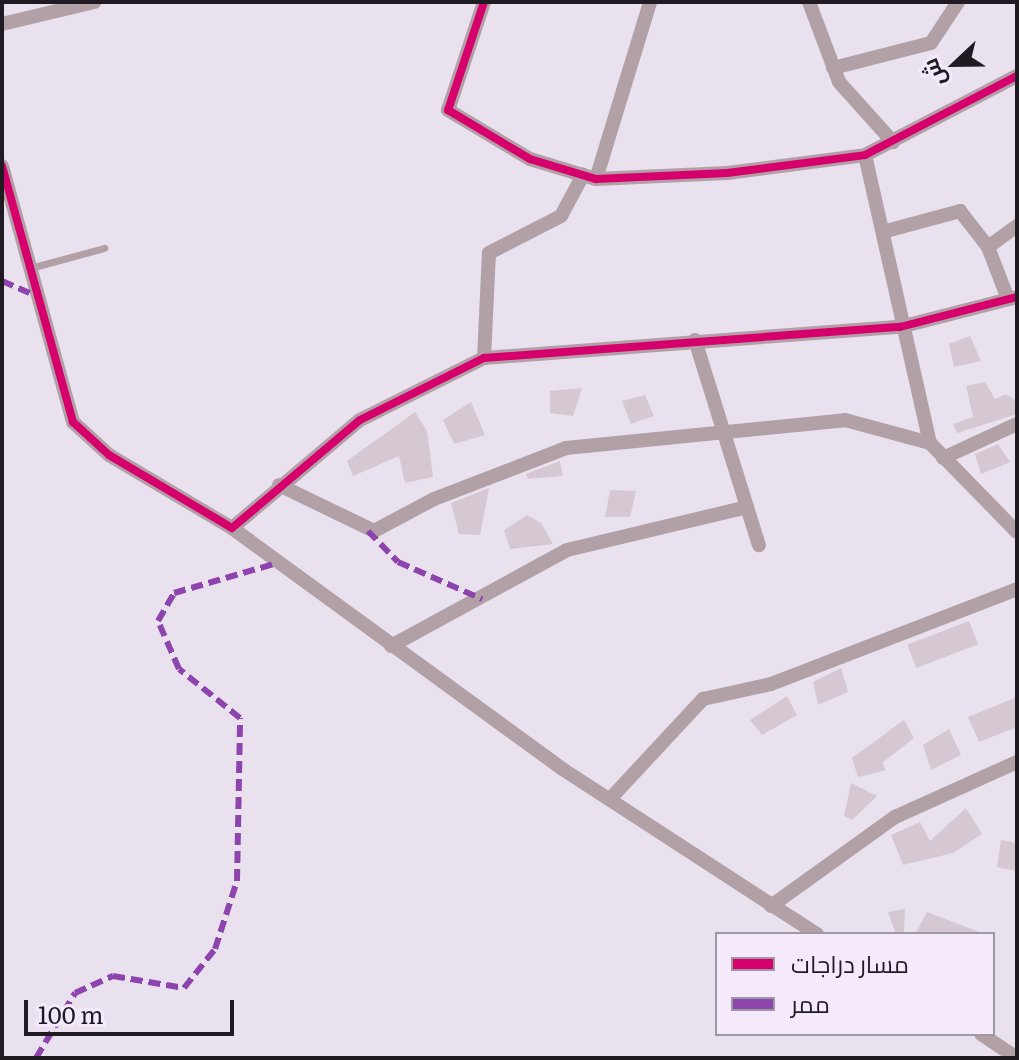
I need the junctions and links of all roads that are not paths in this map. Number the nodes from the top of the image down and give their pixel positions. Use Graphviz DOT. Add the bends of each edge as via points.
graph roads {
  1 [pos="94,2"];
  2 [pos="484,2"];
  3 [pos="650,2"];
  4 [pos="809,2"];
  5 [pos="958,2"];
  6 [pos="2,24"];
  7 [pos="833,68"];
  8 [pos="1017,76"];
  9 [pos="893,142"];
  10 [pos="865,155"];
  11 [pos="2,166"];
  12 [pos="590,177"];
  13 [pos="1017,226"];
  14 [pos="886,231"];
  15 [pos="988,247"];
  16 [pos="104,248"];
  17 [pos="34,267"];
  18 [pos="1013,298"];
  19 [pos="900,327"];
  20 [pos="695,340"];
  21 [pos="484,358"];
  22 [pos="1017,424"];
  23 [pos="724,435"];
  24 [pos="930,443"];
  25 [pos="943,458"];
  26 [pos="279,485"];
  27 [pos="747,507"];
  28 [pos="232,528"];
  29 [pos="1017,532"];
  30 [pos="759,545"];
  31 [pos="1017,589"];
  32 [pos="391,646"];
  33 [pos="1017,762"];
  34 [pos="610,799"];
  35 [pos="771,906"];
  36 [pos="814,932"];
  37 [pos="984,1036"];
  38 [pos="1017,1058"];
  1 -- 6 [label="street"];
  2 -- 12 [label="street" via="448,110 505,147"];
  3 -- 12 [label="street"];
  4 -- 7 [label="street"];
  5 -- 7 [label="street" via="931,43"];
  7 -- 9 [label="street"];
  8 -- 9 [label="street"];
  9 -- 10 [label="street"];
  10 -- 12 [label="street" via="741,172"];
  10 -- 14 [label="street"];
  11 -- 17 [label="street"];
  12 -- 21 [label="street" via="561,216 489,253"];
  13 -- 15 [label="street"];
  14 -- 15 [label="street" via="957,209"];
  14 -- 19 [label="street"];
  15 -- 18 [label="street"];
  16 -- 17 [label="lane"];
  17 -- 28 [label="street" via="77,428 163,490"];
  18 -- 19 [label="street"];
  19 -- 20 [label="street"];
  19 -- 24 [label="street"];
  20 -- 21 [label="street"];
  20 -- 23 [label="street"];
  21 -- 26 [label="street" via="384,404"];
  22 -- 25 [label="street"];
  23 -- 24 [label="street" via="834,419"];
  23 -- 26 [label="street" via="566,448 434,499 374,531"];
  23 -- 27 [label="street"];
  24 -- 25 [label="street"];
  25 -- 29 [label="street"];
  26 -- 28 [label="street"];
  27 -- 30 [label="street"];
  27 -- 32 [label="street" via="567,550"];
  28 -- 32 [label="street"];
  31 -- 34 [label="street" via="771,684 703,699"];
  32 -- 34 [label="street"];
  33 -- 35 [label="street" via="895,817"];
  34 -- 35 [label="street"];
  35 -- 36 [label="street"];
  37 -- 38 [label="street"];
}
